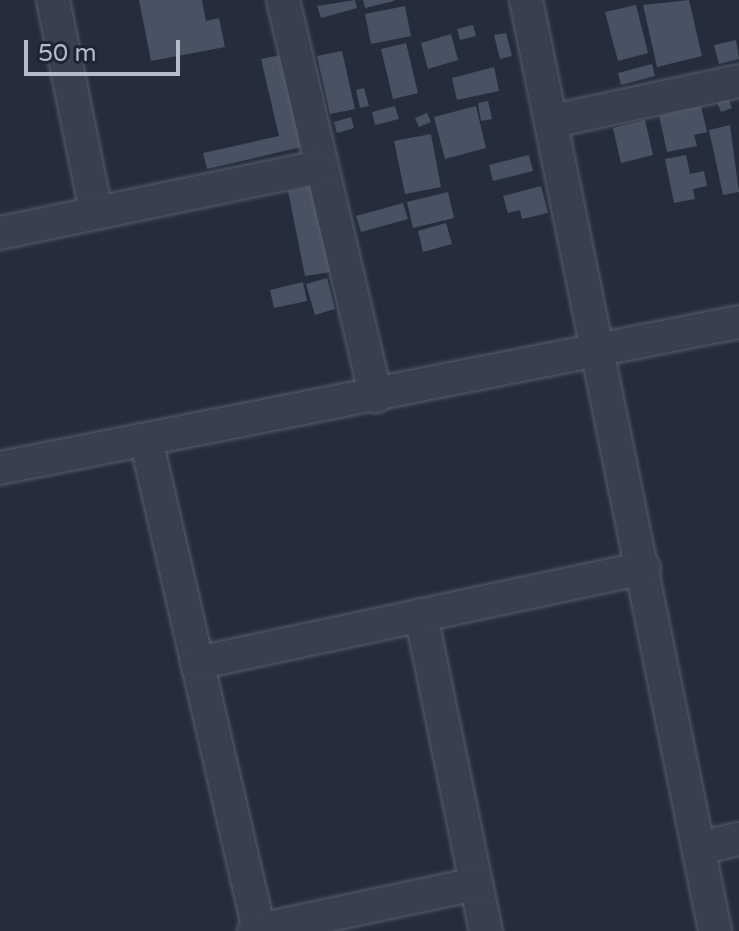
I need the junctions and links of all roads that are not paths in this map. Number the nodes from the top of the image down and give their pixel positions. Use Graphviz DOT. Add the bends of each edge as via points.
graph roads {
  1 [pos="53,0"];
  2 [pos="283,0"];
  3 [pos="526,0"];
  4 [pos="739,81"];
  5 [pos="553,121"];
  6 [pos="319,167"];
  7 [pos="96,212"];
  8 [pos="0,233"];
  9 [pos="739,322"];
  10 [pos="601,354"];
  11 [pos="376,396"];
  12 [pos="146,440"];
  13 [pos="0,468"];
  14 [pos="644,568"];
  15 [pos="421,615"];
  16 [pos="197,663"];
  17 [pos="739,839"];
  18 [pos="698,848"];
  19 [pos="476,884"];
  20 [pos="256,930"];
  21 [pos="486,931"];
  22 [pos="715,931"];
  1 -- 7 [label="street"];
  2 -- 6 [label="street"];
  3 -- 5 [label="street"];
  4 -- 5 [label="street"];
  5 -- 10 [label="street"];
  6 -- 7 [label="street"];
  6 -- 11 [label="street"];
  7 -- 8 [label="street"];
  9 -- 10 [label="street"];
  10 -- 11 [label="street"];
  10 -- 14 [label="street"];
  11 -- 12 [label="street"];
  12 -- 13 [label="street"];
  12 -- 16 [label="street"];
  14 -- 15 [label="street"];
  14 -- 18 [label="street"];
  15 -- 16 [label="street"];
  15 -- 19 [label="street"];
  16 -- 20 [label="street"];
  17 -- 18 [label="street"];
  18 -- 22 [label="street"];
  19 -- 20 [label="street"];
  19 -- 21 [label="street"];
}
